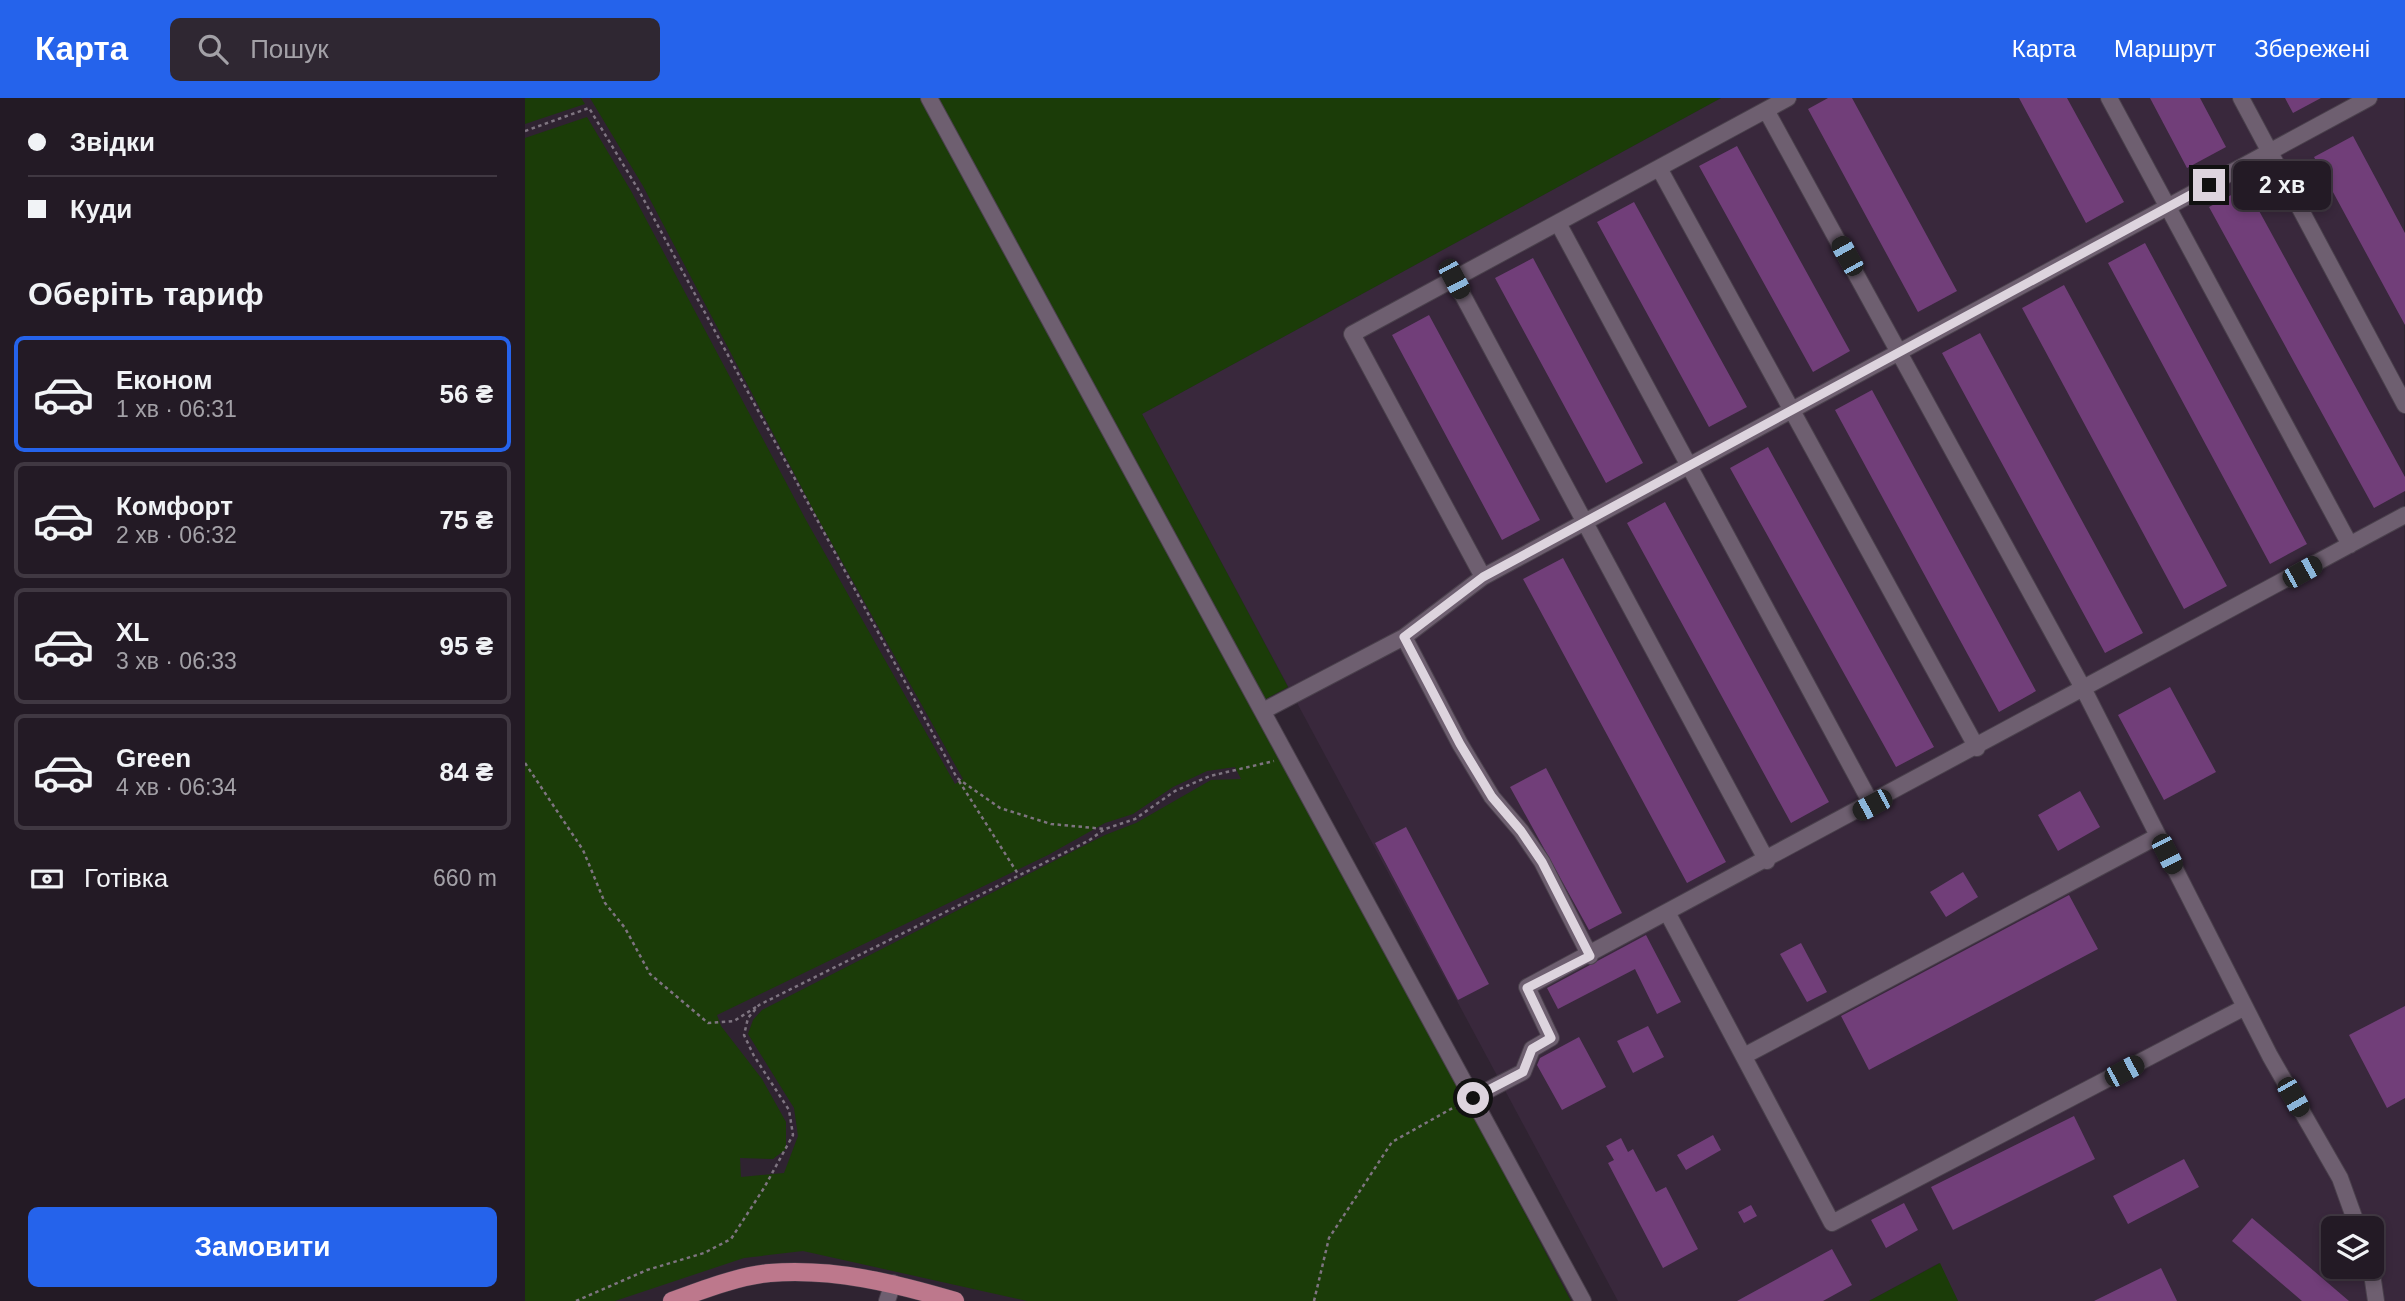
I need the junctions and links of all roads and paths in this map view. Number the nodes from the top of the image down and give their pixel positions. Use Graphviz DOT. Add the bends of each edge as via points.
graph roads {
  1 [pos="929,98"];
  2 [pos="1788,98"];
  3 [pos="2109,98"];
  4 [pos="2241,98"];
  5 [pos="2369,98"];
  6 [pos="1766,110"];
  7 [pos="525,131"];
  8 [pos="2271,152"];
  9 [pos="1659,168"];
  10 [pos="2168,207"];
  11 [pos="1558,223"];
  12 [pos="1454,279"];
  13 [pos="1901,353"];
  14 [pos="2405,405"];
  15 [pos="1791,411"];
  16 [pos="1688,465"];
  17 [pos="2405,515"];
  18 [pos="1585,521"];
  19 [pos="2350,545"];
  20 [pos="1483,577"];
  21 [pos="1404,637"];
  22 [pos="2084,690"];
  23 [pos="1263,711"];
  24 [pos="1977,748"];
  25 [pos="1288,757"];
  26 [pos="525,763"];
  27 [pos="957,778"];
  28 [pos="1872,805"];
  29 [pos="1105,829"];
  30 [pos="2158,836"];
  31 [pos="1767,861"];
  32 [pos="1018,874"];
  33 [pos="1668,914"];
  34 [pos="1590,956"];
  35 [pos="759,1005"];
  36 [pos="2245,1007"];
  37 [pos="1744,1056"];
  38 [pos="1473,1098"];
  39 [pos="2353,1216"];
  40 [pos="2373,1279"];
  41 [pos="893,1283"];
  42 [pos="576,1301"];
  43 [pos="672,1301"];
  44 [pos="887,1301"];
  45 [pos="955,1301"];
  46 [pos="1314,1301"];
  47 [pos="1583,1301"];
  48 [pos="2376,1301"];
  1 -- 23 [label="street"];
  2 -- 6 [label="street"];
  3 -- 10 [label="street"];
  4 -- 8 [label="street"];
  5 -- 8 [label="street"];
  6 -- 9 [label="street"];
  6 -- 13 [label="street"];
  7 -- 27 [label="path" via="589,108 638,189"];
  8 -- 10 [label="street"];
  8 -- 14 [label="street"];
  9 -- 11 [label="street"];
  9 -- 15 [label="street"];
  10 -- 13 [label="street"];
  10 -- 19 [label="street"];
  11 -- 12 [label="street"];
  11 -- 16 [label="street"];
  12 -- 18 [label="street"];
  12 -- 20 [label="street" via="1352,334"];
  13 -- 15 [label="street"];
  13 -- 22 [label="street"];
  15 -- 16 [label="street"];
  15 -- 24 [label="street"];
  16 -- 18 [label="street"];
  16 -- 28 [label="street"];
  17 -- 19 [label="street"];
  18 -- 20 [label="street"];
  18 -- 31 [label="street"];
  19 -- 22 [label="street"];
  20 -- 21 [label="street"];
  21 -- 23 [label="street"];
  21 -- 34 [label="street" via="1492,797 1542,862"];
  22 -- 24 [label="street"];
  22 -- 30 [label="street"];
  23 -- 25 [label="street"];
  24 -- 28 [label="street"];
  25 -- 29 [label="path" via="1210,776 1175,791 1135,818"];
  25 -- 38 [label="street"];
  26 -- 35 [label="path" via="583,850 605,903 625,928 650,974 708,1023 734,1021"];
  27 -- 29 [label="path" via="1000,808 1051,824"];
  27 -- 32 [label="path"];
  28 -- 31 [label="street"];
  29 -- 32 [label="path"];
  30 -- 36 [label="street"];
  30 -- 37 [label="street"];
  31 -- 33 [label="street"];
  32 -- 35 [label="path"];
  33 -- 34 [label="street"];
  33 -- 37 [label="street"];
  34 -- 38 [label="street" via="1527,988 1551,1038 1532,1049 1523,1072"];
  35 -- 42 [label="path" via="748,1018 744,1035 789,1110 793,1135 764,1188 731,1239 705,1254 647,1270"];
  36 -- 37 [label="street" via="1832,1223"];
  36 -- 39 [label="street" via="2340,1178"];
  38 -- 46 [label="path" via="1392,1142 1329,1238"];
  38 -- 47 [label="street"];
  40 -- 48 [label="street"];
  41 -- 43 [label="main road" via="821,1272 767,1273"];
  41 -- 44 [label="street"];
  41 -- 45 [label="main road"];
}
